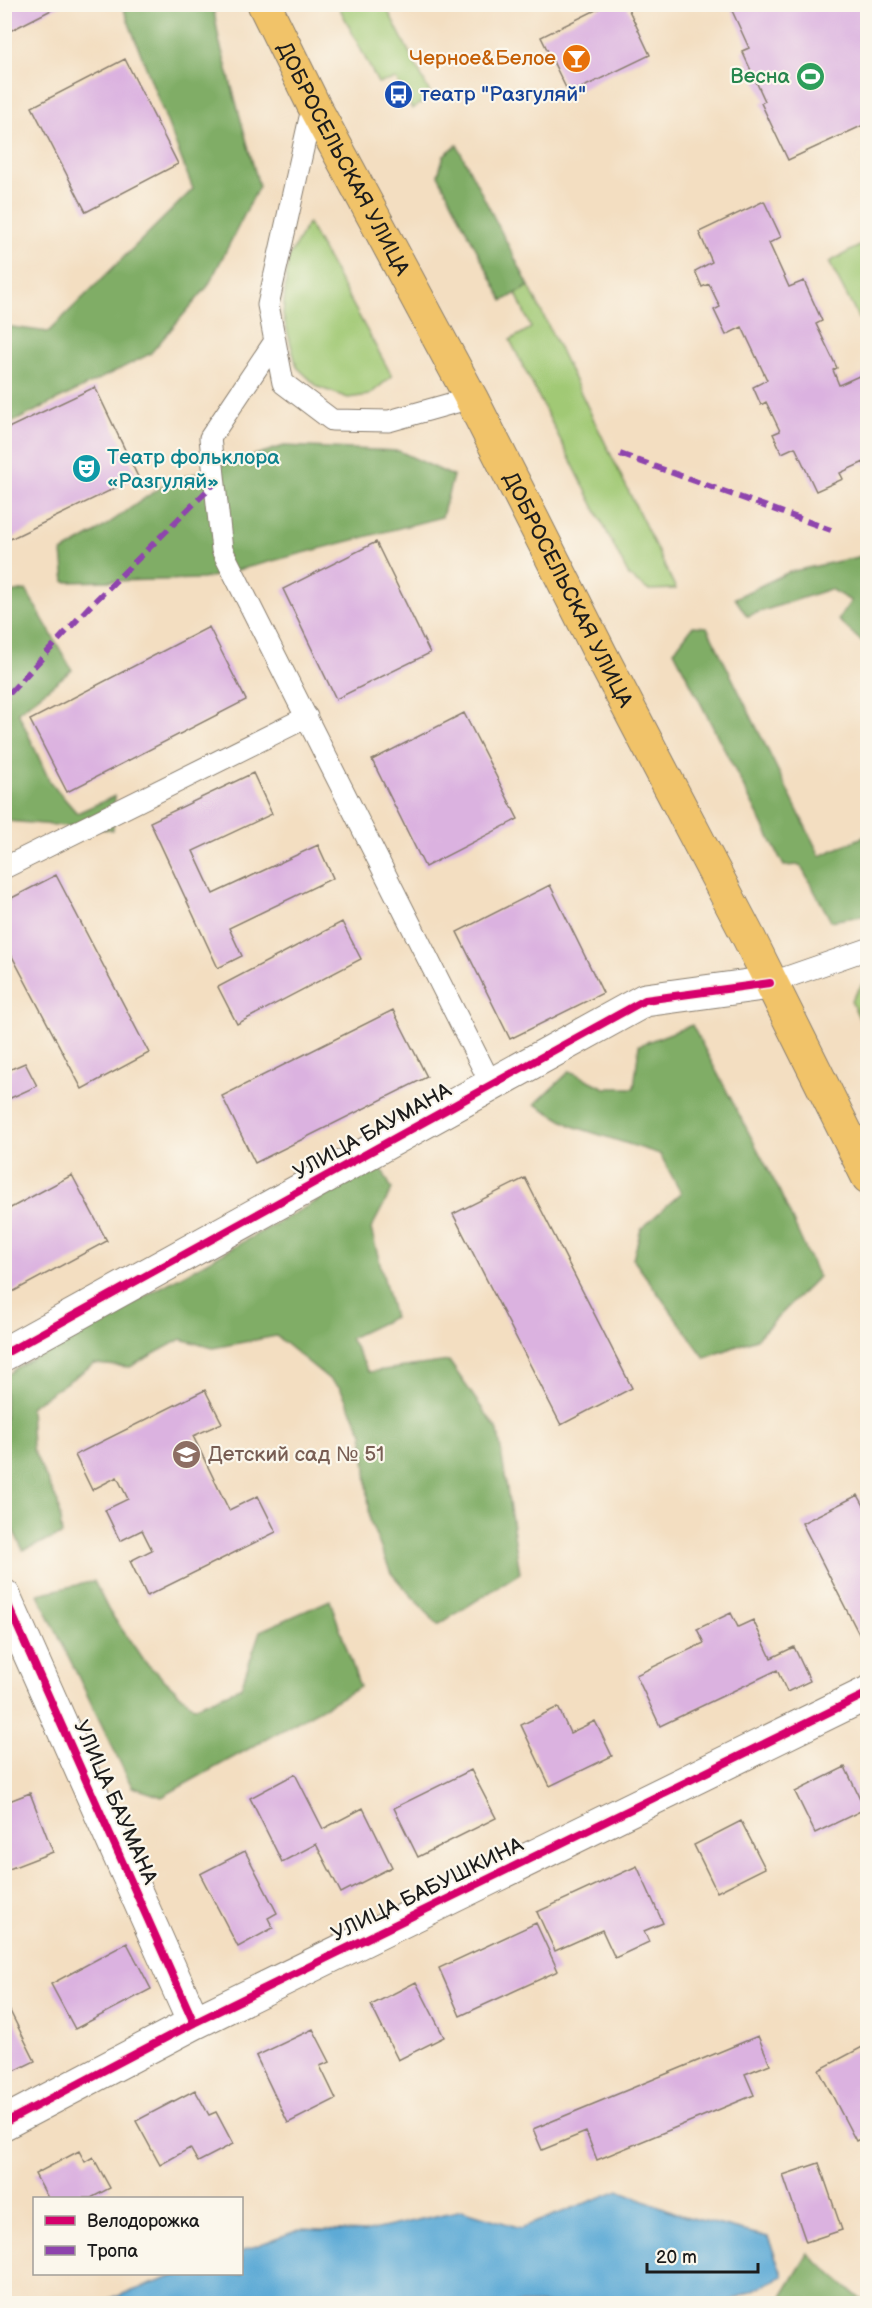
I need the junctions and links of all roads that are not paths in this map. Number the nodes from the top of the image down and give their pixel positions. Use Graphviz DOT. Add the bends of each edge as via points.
graph roads {
  1 [pos="264,4"];
  2 [pos="313,104"];
  3 [pos="275,341"];
  4 [pos="471,398"];
  5 [pos="306,717"];
  6 [pos="4,868"];
  7 [pos="867,949"];
  8 [pos="770,983"];
  9 [pos="492,1086"];
  10 [pos="867,1177"];
  11 [pos="4,1354"];
  12 [pos="4,1596"];
  13 [pos="867,1693"];
  14 [pos="194,2023"];
  15 [pos="4,2124"];
  1 -- 2 [label="main road, ДОБРОСЕЛЬСКАЯ УЛИЦА"];
  2 -- 3 [label="lane" via="268,305"];
  2 -- 4 [label="main road, ДОБРОСЕЛЬСКАЯ УЛИЦА"];
  3 -- 4 [label="lane" via="283,383 332,420 389,421"];
  3 -- 5 [label="lane" via="210,438 222,550"];
  4 -- 8 [label="main road, ДОБРОСЕЛЬСКАЯ УЛИЦА"];
  5 -- 6 [label="lane"];
  5 -- 9 [label="lane"];
  7 -- 8 [label="lane"];
  8 -- 9 [label="street, УЛИЦА БАУМАНА" via="645,1000"];
  8 -- 10 [label="main road, ДОБРОСЕЛЬСКАЯ УЛИЦА"];
  9 -- 11 [label="street, УЛИЦА БАУМАНА"];
  12 -- 14 [label="street, УЛИЦА БАУМАНА"];
  13 -- 14 [label="street, УЛИЦА БАБУШКИНА"];
  14 -- 15 [label="street, УЛИЦА БАБУШКИНА"];
}
